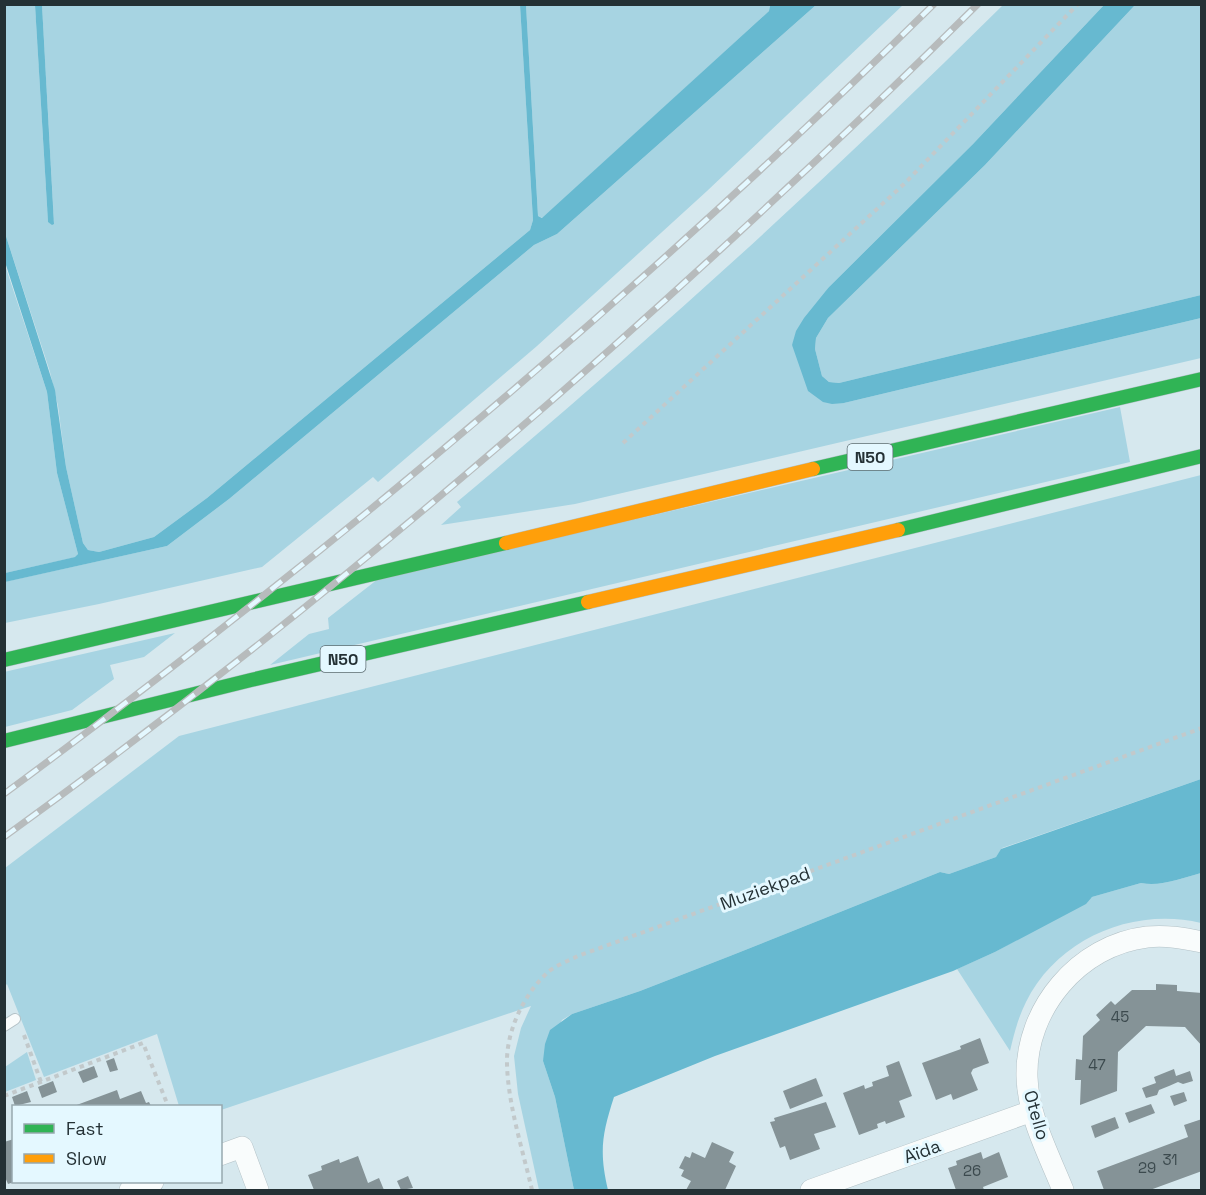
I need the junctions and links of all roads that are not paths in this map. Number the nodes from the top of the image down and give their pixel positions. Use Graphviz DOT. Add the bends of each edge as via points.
graph roads {
  1 [pos="1202,379"];
  2 [pos="1202,456"];
  3 [pos="4,660"];
  4 [pos="4,741"];
  5 [pos="1202,942"];
  6 [pos="15,1019"];
  7 [pos="4,1026"];
  8 [pos="1032,1111"];
  9 [pos="222,1154"];
  10 [pos="150,1183"];
  11 [pos="130,1191"];
  12 [pos="258,1191"];
  13 [pos="811,1191"];
  14 [pos="1063,1191"];
  1 -- 3 [label="highway, N50"];
  2 -- 4 [label="highway, N50"];
  5 -- 8 [label="street, Otello" via="1165,936 1127,941 1096,955 1069,975 1048,1001 1033,1032 1027,1077"];
  6 -- 7 [label="lane"];
  8 -- 13 [label="street, Aïda"];
  8 -- 14 [label="street, Otello"];
  9 -- 12 [label="street" via="242,1147"];
  10 -- 11 [label="street"];
}
